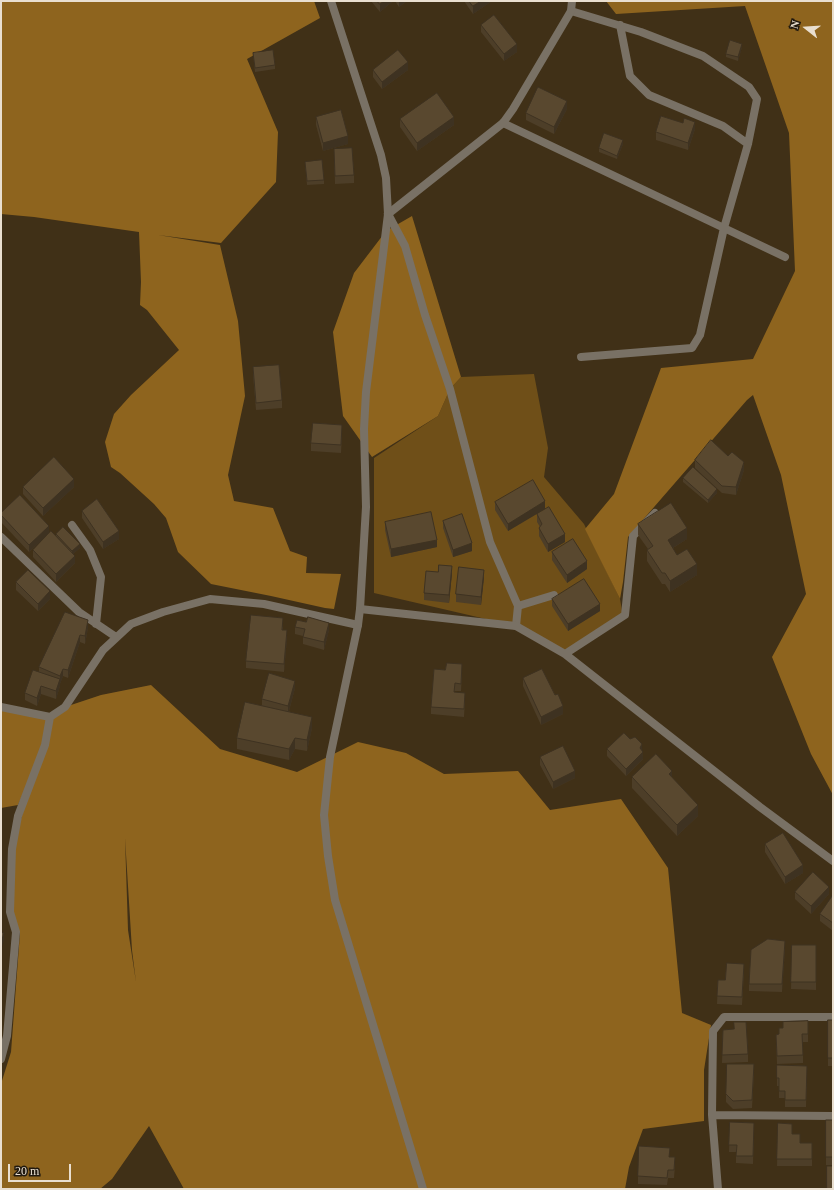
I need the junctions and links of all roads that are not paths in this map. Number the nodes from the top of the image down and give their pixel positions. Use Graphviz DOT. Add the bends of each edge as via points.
graph roads {
  1 [pos="331,1"];
  2 [pos="572,1"];
  3 [pos="571,11"];
  4 [pos="620,25"];
  5 [pos="503,123"];
  6 [pos="748,144"];
  7 [pos="388,214"];
  8 [pos="724,228"];
  9 [pos="785,257"];
  10 [pos="581,357"];
  11 [pos="655,513"];
  12 [pos="72,525"];
  13 [pos="1,537"];
  14 [pos="554,595"];
  15 [pos="518,606"];
  16 [pos="360,609"];
  17 [pos="96,624"];
  18 [pos="358,625"];
  19 [pos="516,626"];
  20 [pos="116,637"];
  21 [pos="565,654"];
  22 [pos="1,707"];
  23 [pos="50,717"];
  24 [pos="833,861"];
  25 [pos="833,1017"];
  26 [pos="1,1059"];
  27 [pos="712,1115"];
  28 [pos="833,1116"];
  29 [pos="423,1189"];
  30 [pos="718,1189"];
  1 -- 7 [label="street" via="381,155 386,178"];
  2 -- 3 [label="street"];
  3 -- 4 [label="street"];
  3 -- 5 [label="street"];
  4 -- 6 [label="street" via="630,76 649,95 723,126"];
  4 -- 6 [label="street" via="703,56 750,86 757,99"];
  5 -- 7 [label="street"];
  5 -- 8 [label="street"];
  6 -- 8 [label="street"];
  7 -- 15 [label="street" via="406,246 450,390 490,542"];
  7 -- 16 [label="street" via="366,392 366,507"];
  8 -- 9 [label="street"];
  8 -- 10 [label="street" via="700,335 692,348"];
  11 -- 21 [label="street" via="633,536 625,615"];
  12 -- 17 [label="street" via="90,550 101,577"];
  13 -- 17 [label="street" via="79,612"];
  14 -- 15 [label="street"];
  15 -- 19 [label="street"];
  16 -- 18 [label="street"];
  16 -- 19 [label="street"];
  17 -- 20 [label="street"];
  18 -- 20 [label="street" via="264,604 210,599 131,624"];
  18 -- 29 [label="street" via="330,757 324,815 328,856 335,900"];
  19 -- 21 [label="street"];
  20 -- 23 [label="street" via="102,650 65,707"];
  21 -- 24 [label="street"];
  22 -- 23 [label="street"];
  23 -- 26 [label="street" via="45,745 18,816 12,849 10,912 16,932 7,1036"];
  25 -- 27 [label="street" via="724,1017 713,1031"];
  27 -- 28 [label="street"];
  27 -- 30 [label="street"];
}
